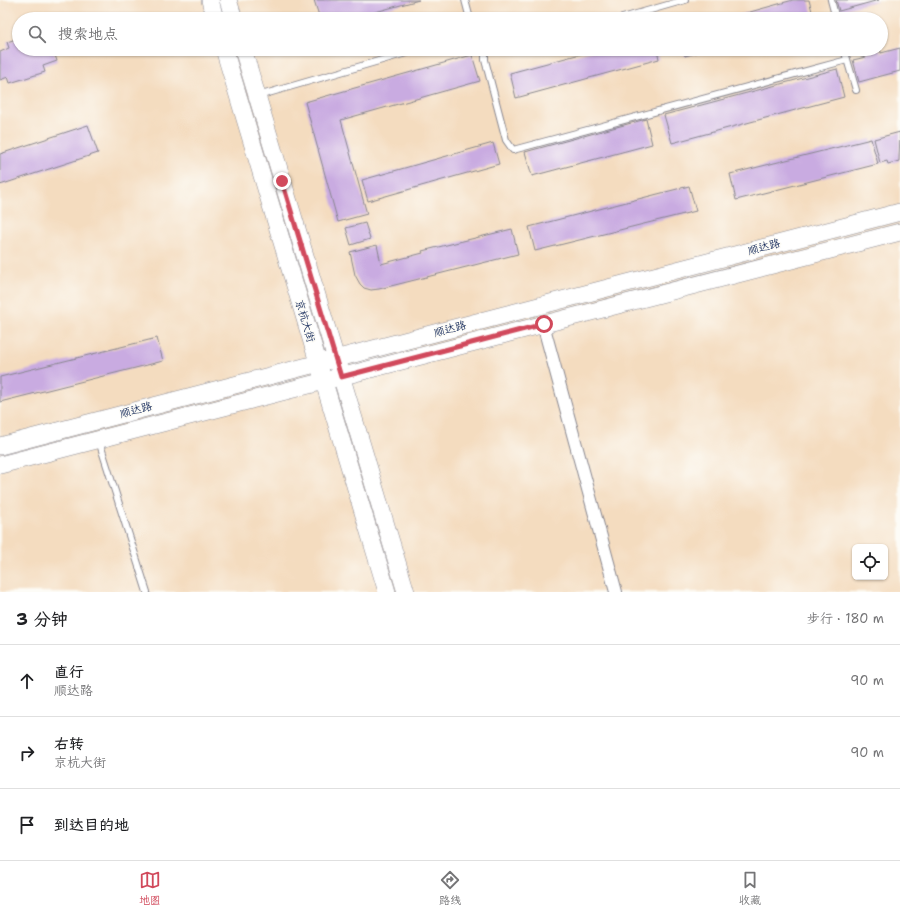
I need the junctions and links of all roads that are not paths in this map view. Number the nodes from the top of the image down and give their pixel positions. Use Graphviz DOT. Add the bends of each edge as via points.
graph roads {
  1 [pos="210,0"];
  2 [pos="228,0"];
  3 [pos="465,0"];
  4 [pos="685,0"];
  5 [pos="831,0"];
  6 [pos="214,12"];
  7 [pos="232,12"];
  8 [pos="468,12"];
  9 [pos="643,12"];
  10 [pos="834,12"];
  11 [pos="226,56"];
  12 [pos="245,56"];
  13 [pos="396,56"];
  14 [pos="485,56"];
  15 [pos="846,56"];
  16 [pos="847,60"];
  17 [pos="856,90"];
  18 [pos="257,97"];
  19 [pos="900,212"];
  20 [pos="900,232"];
  21 [pos="544,324"];
  22 [pos="335,358"];
  23 [pos="318,363"];
  24 [pos="341,377"];
  25 [pos="324,381"];
  26 [pos="99,440"];
  27 [pos="0,446"];
  28 [pos="0,466"];
  29 [pos="147,592"];
  30 [pos="387,592"];
  31 [pos="406,592"];
  32 [pos="616,592"];
  1 -- 6 [label="main road"];
  2 -- 7 [label="main road"];
  3 -- 8 [label="lane"];
  4 -- 9 [label="lane"];
  5 -- 10 [label="lane"];
  11 -- 23 [label="main road, 京杭大街"];
  12 -- 18 [label="main road, 京杭大街"];
  13 -- 18 [label="lane"];
  14 -- 16 [label="lane" via="506,140 513,150"];
  15 -- 16 [label="lane"];
  16 -- 17 [label="lane"];
  18 -- 22 [label="main road, 京杭大街"];
  19 -- 22 [label="main road, 顺达路"];
  20 -- 21 [label="main road, 顺达路"];
  21 -- 24 [label="main road, 顺达路"];
  21 -- 32 [label="street"];
  22 -- 23 [label="main road, 顺达路"];
  22 -- 24 [label="main road, 京杭大街"];
  23 -- 25 [label="main road, 京杭大街"];
  23 -- 27 [label="main road, 顺达路"];
  24 -- 25 [label="main road, 顺达路"];
  24 -- 31 [label="main road, 京杭大街"];
  25 -- 26 [label="main road, 顺达路"];
  25 -- 30 [label="main road, 京杭大街"];
  26 -- 28 [label="main road, 顺达路"];
  26 -- 29 [label="lane"];
}
